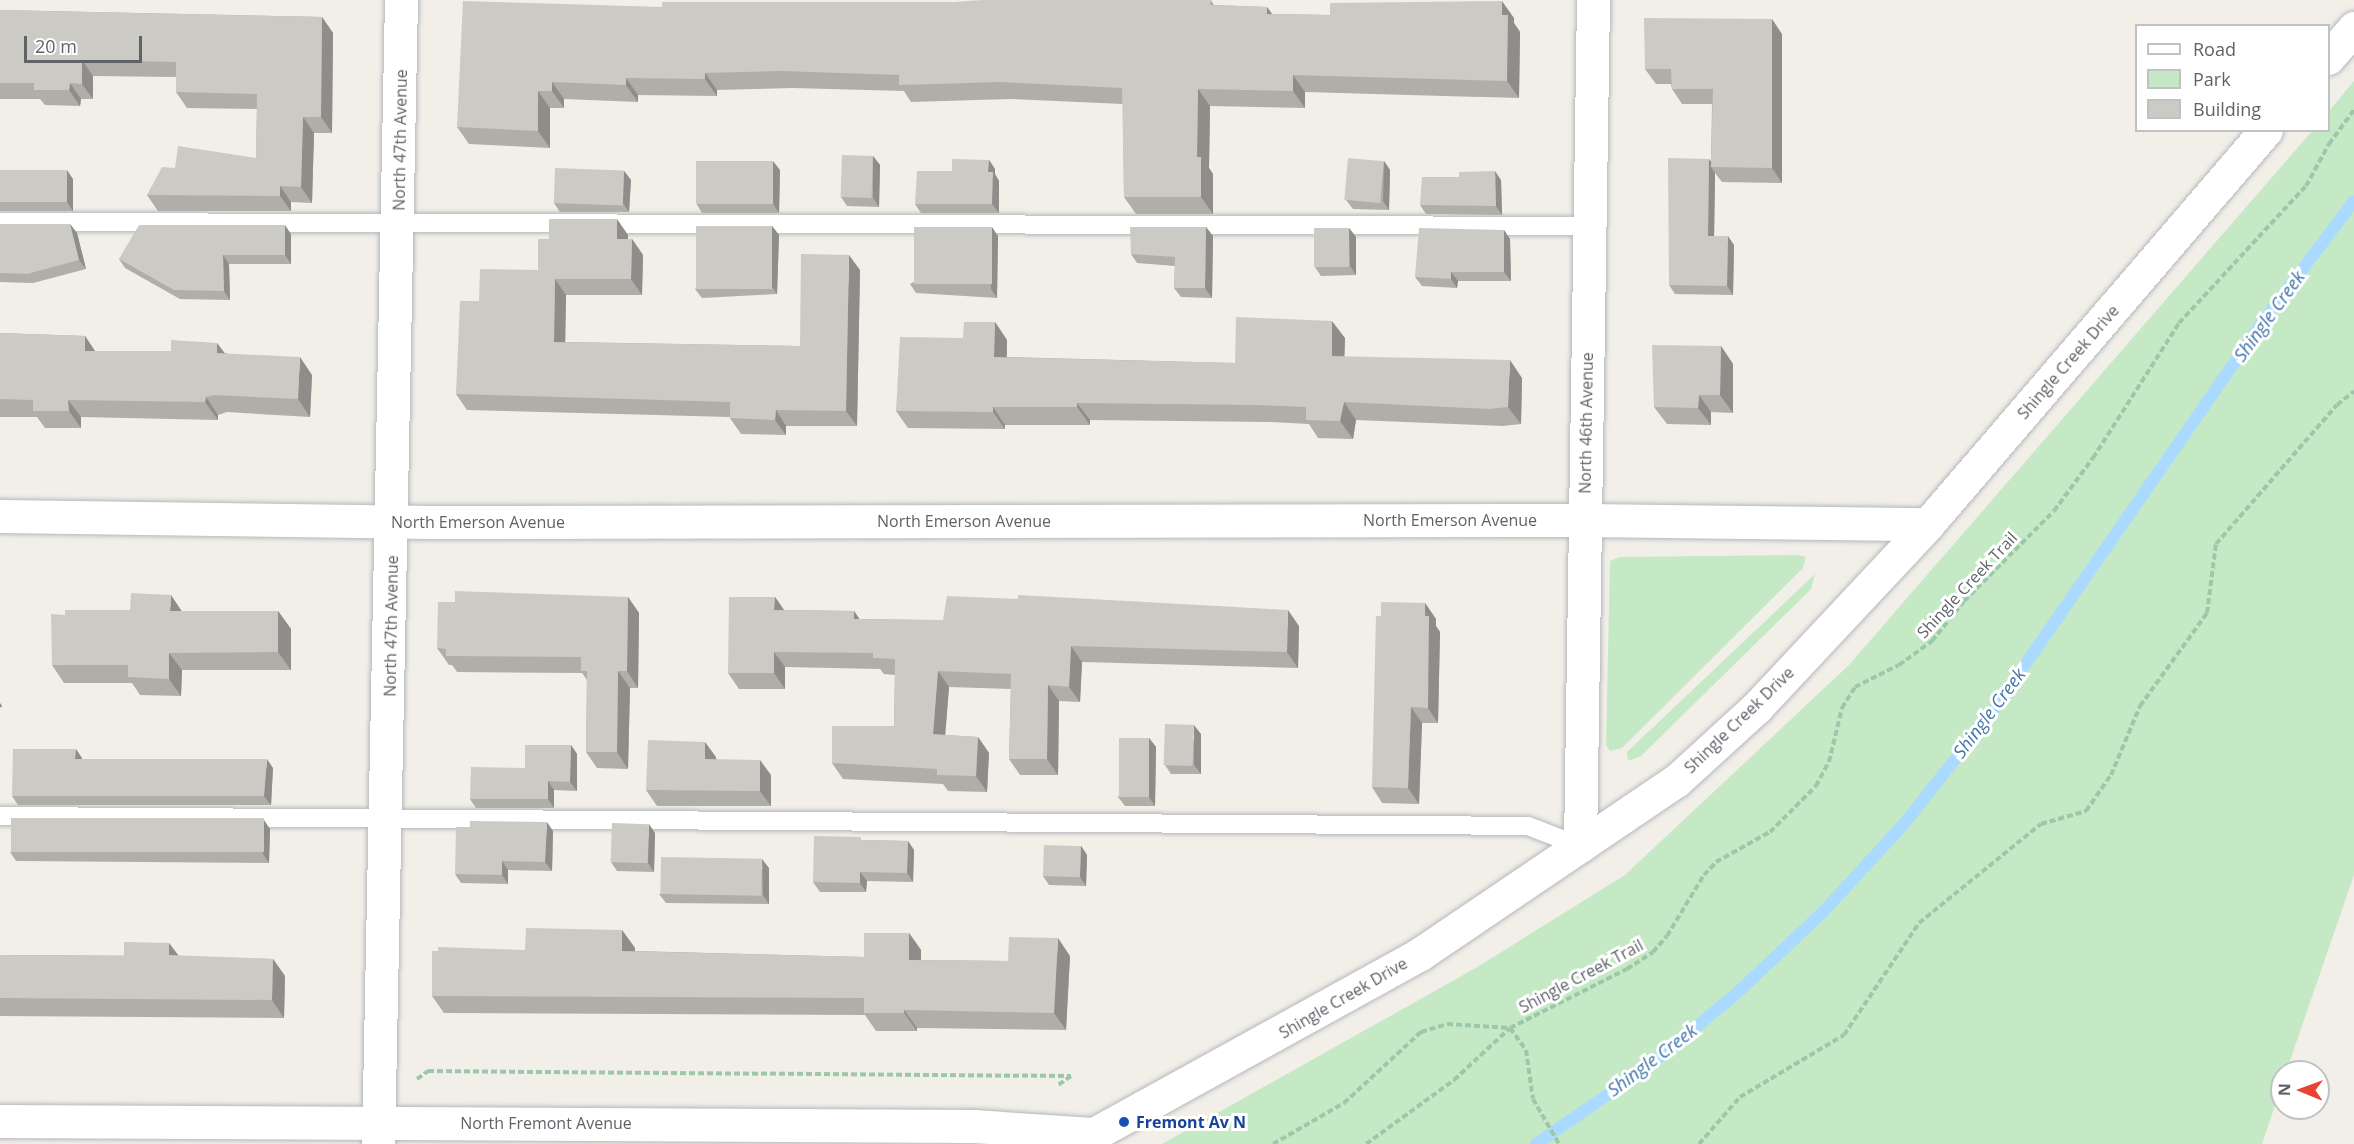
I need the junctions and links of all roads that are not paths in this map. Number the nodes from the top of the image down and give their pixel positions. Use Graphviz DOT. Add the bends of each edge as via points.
graph roads {
  1 [pos="401,0"];
  2 [pos="1593,0"];
  3 [pos="2354,28"];
  4 [pos="2330,56"];
  5 [pos="2264,132"];
  6 [pos="0,222"];
  7 [pos="399,225"];
  8 [pos="1591,226"];
  9 [pos="0,516"];
  10 [pos="1584,520"];
  11 [pos="393,522"];
  12 [pos="1928,524"];
  13 [pos="0,816"];
  14 [pos="387,817"];
  15 [pos="1580,846"];
  16 [pos="0,1121"];
  17 [pos="378,1133"];
  18 [pos="1084,1139"];
  1 -- 7 [label="street, North 47th Avenue"];
  2 -- 8 [label="street, North 46th Avenue"];
  3 -- 4 [label="street"];
  5 -- 12 [label="street, Shingle Creek Drive"];
  6 -- 7 [label="lane"];
  7 -- 8 [label="lane"];
  7 -- 11 [label="street, North 47th Avenue"];
  8 -- 10 [label="street, North 46th Avenue"];
  9 -- 11 [label="street, North Emerson Avenue"];
  10 -- 11 [label="street, North Emerson Avenue"];
  10 -- 12 [label="street, North Emerson Avenue"];
  10 -- 15 [label="street, North 46th Avenue"];
  11 -- 14 [label="street, North 47th Avenue"];
  12 -- 15 [label="street, Shingle Creek Drive" via="1740,722 1676,782"];
  13 -- 14 [label="lane"];
  14 -- 15 [label="lane" via="1528,826"];
  14 -- 17 [label="street, North 47th Avenue"];
  15 -- 18 [label="street, Shingle Creek Drive" via="1420,954"];
  16 -- 17 [label="street, North Fremont Avenue"];
  17 -- 18 [label="street, North Fremont Avenue" via="974,1126"];
}
